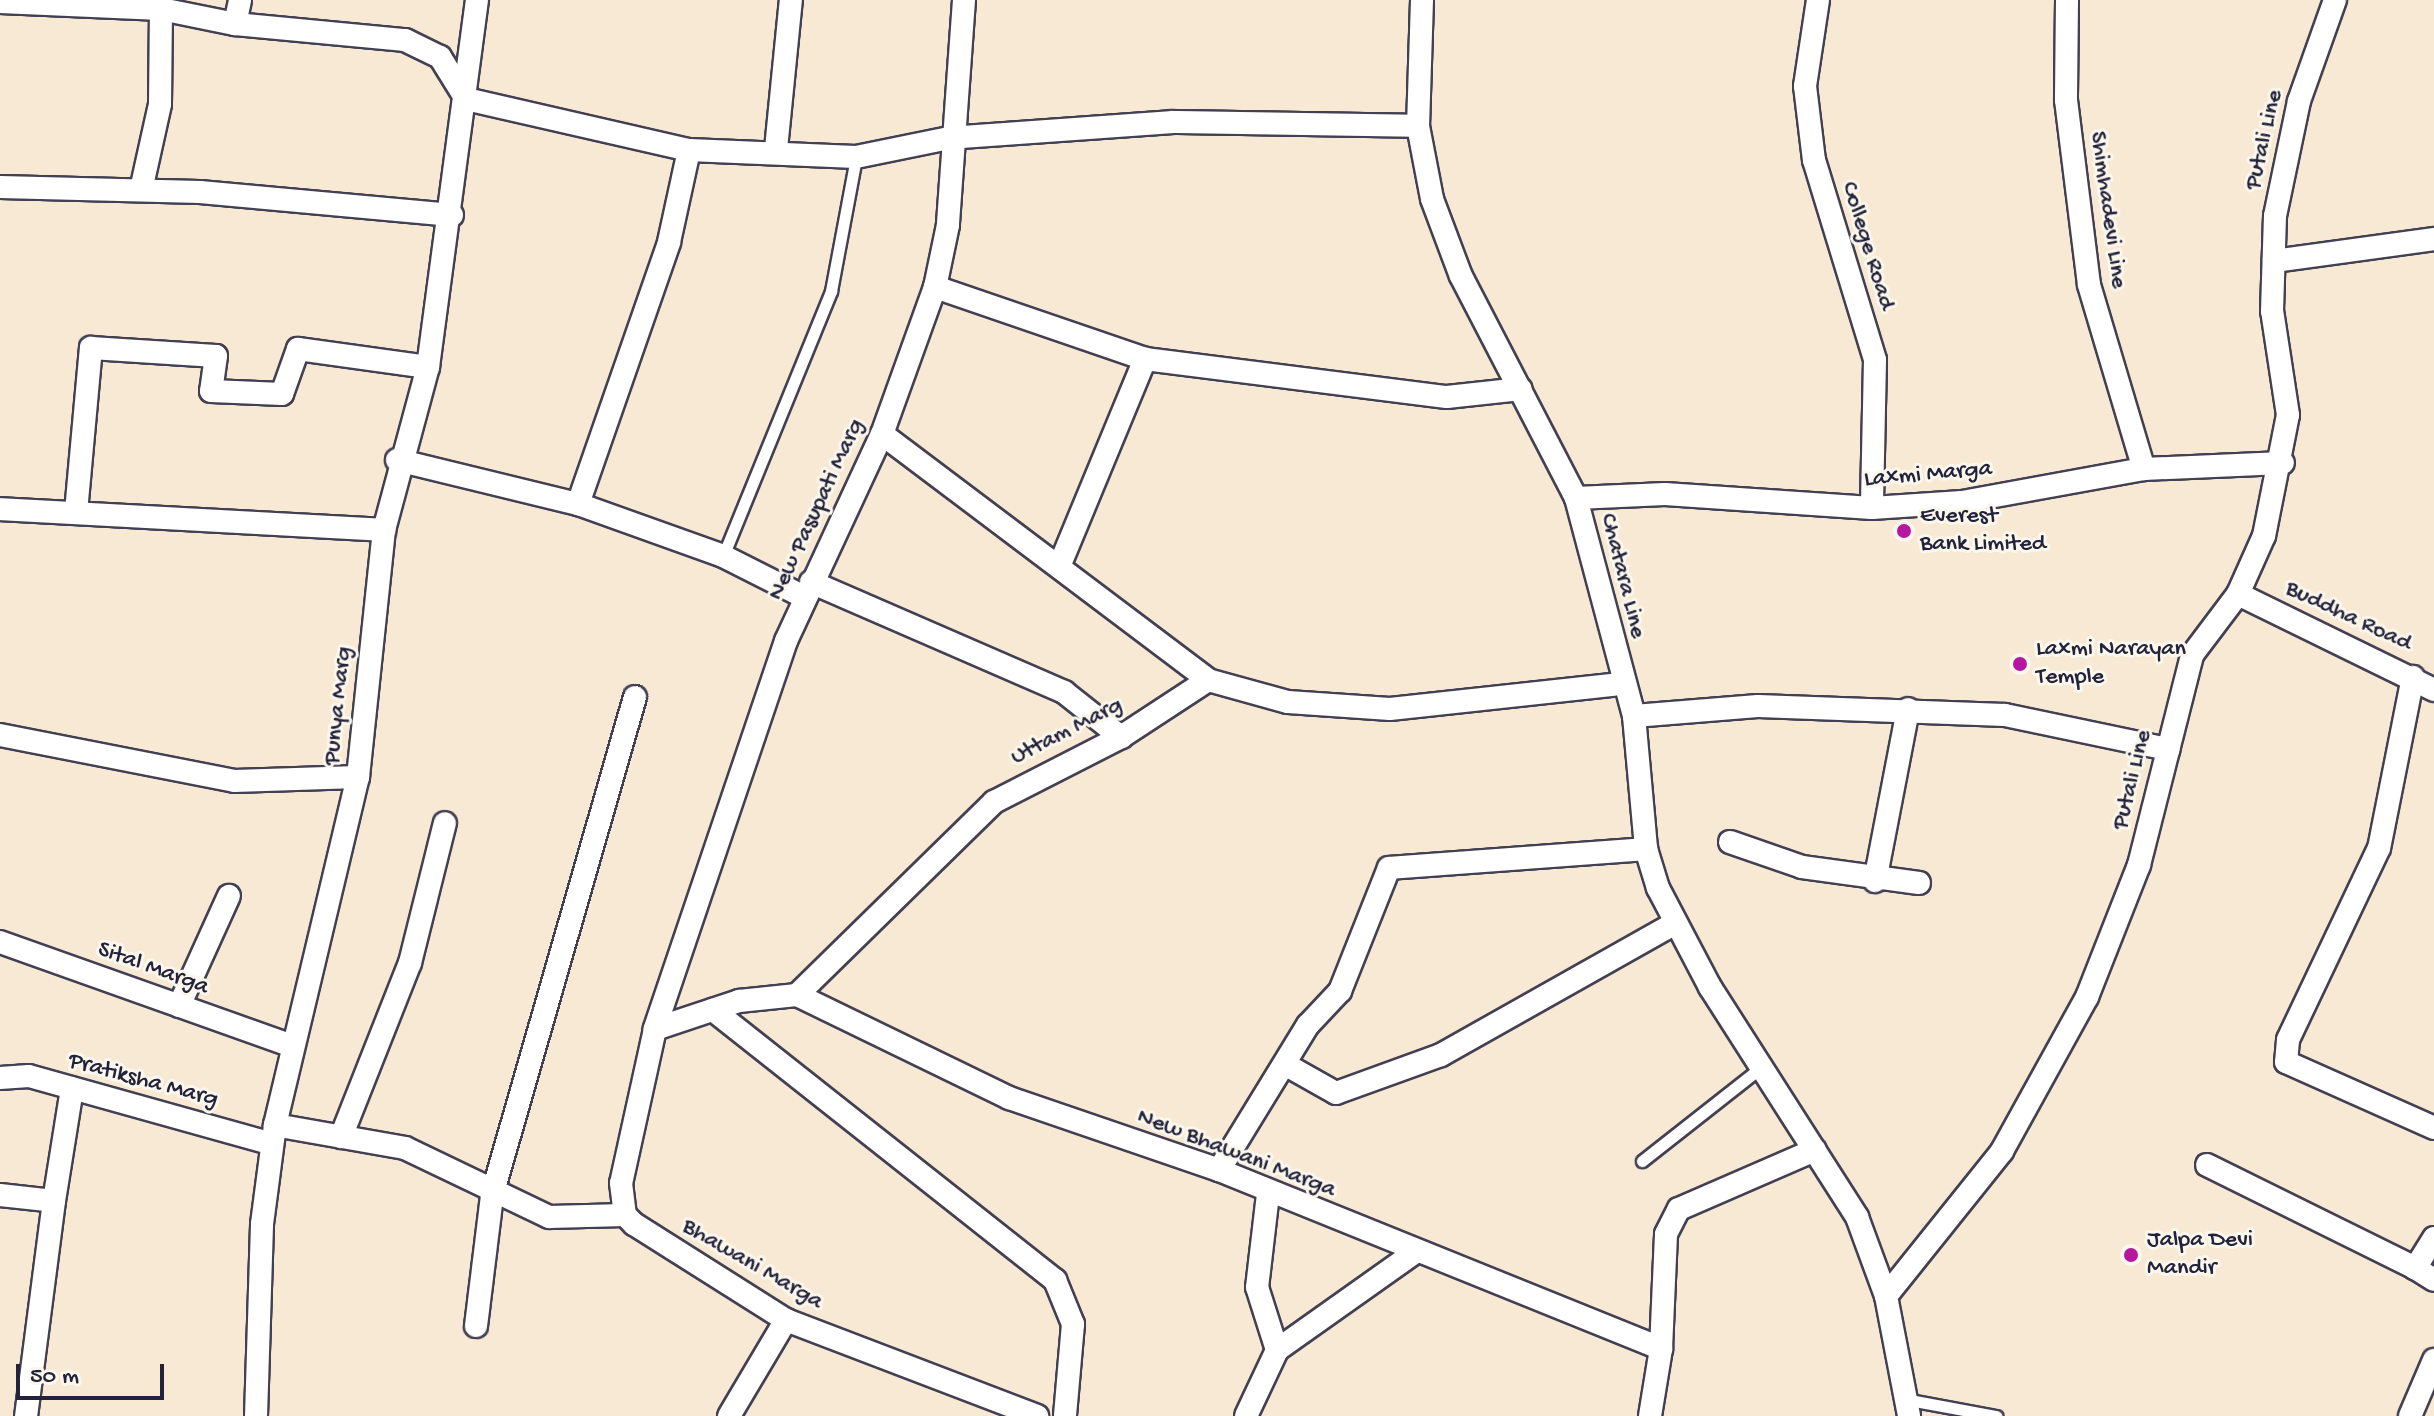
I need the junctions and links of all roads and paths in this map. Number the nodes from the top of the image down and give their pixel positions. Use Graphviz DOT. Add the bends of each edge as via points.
graph roads {
  1 [pos="240,0"];
  2 [pos="477,0"];
  3 [pos="791,0"];
  4 [pos="964,0"];
  5 [pos="1422,0"];
  6 [pos="1818,0"];
  7 [pos="2067,0"];
  8 [pos="2335,0"];
  9 [pos="0,2"];
  10 [pos="115,2"];
  11 [pos="161,9"];
  12 [pos="235,24"];
  13 [pos="466,99"];
  14 [pos="1418,126"];
  15 [pos="949,138"];
  16 [pos="776,149"];
  17 [pos="689,150"];
  18 [pos="856,157"];
  19 [pos="0,187"];
  20 [pos="141,190"];
  21 [pos="452,215"];
  22 [pos="2434,239"];
  23 [pos="2274,261"];
  24 [pos="935,287"];
  25 [pos="1145,359"];
  26 [pos="428,367"];
  27 [pos="1521,389"];
  28 [pos="882,434"];
  29 [pos="397,460"];
  30 [pos="2283,463"];
  31 [pos="2144,469"];
  32 [pos="1576,498"];
  33 [pos="578,504"];
  34 [pos="1872,508"];
  35 [pos="0,509"];
  36 [pos="76,512"];
  37 [pos="384,530"];
  38 [pos="723,556"];
  39 [pos="1061,562"];
  40 [pos="808,590"];
  41 [pos="2238,594"];
  42 [pos="2413,677"];
  43 [pos="1208,680"];
  44 [pos="1621,684"];
  45 [pos="2434,690"];
  46 [pos="635,697"];
  47 [pos="1908,709"];
  48 [pos="1634,716"];
  49 [pos="0,735"];
  50 [pos="1121,737"];
  51 [pos="2168,749"];
  52 [pos="358,777"];
  53 [pos="445,823"];
  54 [pos="1730,842"];
  55 [pos="1646,849"];
  56 [pos="1875,881"];
  57 [pos="1919,883"];
  58 [pos="229,896"];
  59 [pos="1675,923"];
  60 [pos="0,942"];
  61 [pos="797,995"];
  62 [pos="179,1006"];
  63 [pos="713,1010"];
  64 [pos="655,1029"];
  65 [pos="289,1045"];
  66 [pos="1288,1066"];
  67 [pos="1760,1068"];
  68 [pos="0,1078"];
  69 [pos="72,1088"];
  70 [pos="2434,1128"];
  71 [pos="273,1135"];
  72 [pos="341,1137"];
  73 [pos="1815,1150"];
  74 [pos="1642,1161"];
  75 [pos="2207,1165"];
  76 [pos="1219,1170"];
  77 [pos="1268,1194"];
  78 [pos="0,1195"];
  79 [pos="492,1195"];
  80 [pos="54,1201"];
  81 [pos="625,1215"];
  82 [pos="2434,1238"];
  83 [pos="1414,1253"];
  84 [pos="2425,1274"];
  85 [pos="1886,1296"];
  86 [pos="786,1320"];
  87 [pos="476,1326"];
  88 [pos="1661,1349"];
  89 [pos="1277,1350"];
  90 [pos="2434,1360"];
  91 [pos="1907,1407"];
  92 [pos="26,1416"];
  93 [pos="256,1416"];
  94 [pos="729,1416"];
  95 [pos="1037,1416"];
  96 [pos="1065,1416"];
  97 [pos="1246,1416"];
  98 [pos="1650,1416"];
  99 [pos="1996,1416"];
  100 [pos="2410,1416"];
  1 -- 12 [label="street"];
  2 -- 13 [label="street, Punya Marg"];
  3 -- 16 [label="street"];
  4 -- 15 [label="street, New Pasupati Marg"];
  5 -- 14 [label="street, Chatara Line"];
  6 -- 34 [label="street, College Road" via="1805,86 1814,160 1875,360"];
  7 -- 31 [label="street, Shimhadevi Line" via="2066,100 2089,285"];
  8 -- 23 [label="street, Putali Line" via="2299,101 2275,216"];
  9 -- 10 [label="street"];
  10 -- 11 [label="street"];
  11 -- 12 [label="street"];
  11 -- 20 [label="street" via="160,104"];
  12 -- 13 [label="street" via="405,40 440,57"];
  13 -- 17 [label="street"];
  13 -- 21 [label="street, Punya Marg"];
  14 -- 15 [label="street" via="1188,121"];
  14 -- 27 [label="street, Chatara Line" via="1432,199 1461,276"];
  15 -- 18 [label="street"];
  15 -- 24 [label="street, New Pasupati Marg" via="948,225"];
  16 -- 17 [label="street"];
  16 -- 18 [label="street"];
  17 -- 33 [label="street" via="669,242"];
  18 -- 38 [label="lane" via="831,291"];
  19 -- 20 [label="street"];
  20 -- 21 [label="street"];
  21 -- 26 [label="street, Punya Marg"];
  22 -- 23 [label="street"];
  23 -- 30 [label="street, Putali Line" via="2272,311 2288,415"];
  24 -- 25 [label="street"];
  24 -- 28 [label="street, New Pasupati Marg"];
  25 -- 27 [label="street" via="1434,396"];
  25 -- 39 [label="street"];
  26 -- 29 [label="street, Punya Marg"];
  26 -- 36 [label="street" via="298,349 282,394 211,391 216,356 91,348"];
  27 -- 32 [label="street, Chatara Line"];
  28 -- 39 [label="street"];
  28 -- 40 [label="street, New Pasupati Marg"];
  29 -- 33 [label="street"];
  29 -- 37 [label="street, Punya Marg"];
  30 -- 31 [label="street, Laxmi Marga"];
  30 -- 41 [label="street, Putali Line" via="2264,536"];
  31 -- 34 [label="street, Laxmi Marga" via="1962,502"];
  32 -- 34 [label="street, Laxmi Marga" via="1665,494"];
  32 -- 44 [label="street, Chatara Line"];
  33 -- 38 [label="street"];
  35 -- 36 [label="street"];
  36 -- 37 [label="street"];
  37 -- 52 [label="street, Punya Marg"];
  38 -- 40 [label="street"];
  39 -- 43 [label="street"];
  40 -- 50 [label="street" via="1064,692"];
  40 -- 64 [label="street, New Pasupati Marg"];
  41 -- 42 [label="street, Buddha Road"];
  41 -- 51 [label="street, Putali Line" via="2192,655"];
  42 -- 45 [label="street, Buddha Road"];
  42 -- 70 [label="street" via="2379,848 2288,1040 2286,1062"];
  43 -- 44 [label="street" via="1288,702 1390,709"];
  43 -- 50 [label="street, Uttam Marg"];
  44 -- 48 [label="street, Chatara Line"];
  46 -- 79 [label="street"];
  47 -- 48 [label="street" via="1758,706"];
  47 -- 51 [label="street" via="2005,715"];
  47 -- 56 [label="street"];
  48 -- 55 [label="street, Chatara Line"];
  49 -- 52 [label="street" via="234,781"];
  50 -- 61 [label="street, Uttam Marg" via="994,802"];
  51 -- 85 [label="street, Putali Line" via="2139,865 2087,997 2002,1151"];
  52 -- 65 [label="street, Punya Marg"];
  53 -- 72 [label="street" via="410,963"];
  54 -- 56 [label="street"];
  55 -- 59 [label="street, Chatara Line"];
  55 -- 66 [label="street" via="1389,868 1340,991 1308,1025"];
  56 -- 57 [label="street"];
  58 -- 62 [label="street"];
  59 -- 66 [label="street" via="1441,1055 1336,1093"];
  59 -- 67 [label="street, Chatara Line"];
  60 -- 62 [label="street, Sital Marga"];
  61 -- 63 [label="street"];
  61 -- 76 [label="street, New Bhawani Marga" via="1009,1098"];
  62 -- 65 [label="street, Sital Marga"];
  63 -- 64 [label="street"];
  63 -- 96 [label="street" via="1055,1280 1073,1324"];
  64 -- 81 [label="street" via="621,1183"];
  65 -- 71 [label="street, Punya Marg"];
  66 -- 76 [label="street"];
  67 -- 73 [label="street, Chatara Line"];
  67 -- 74 [label="lane"];
  68 -- 69 [label="street, Pratiksha Marg" via="29,1076"];
  69 -- 71 [label="street, Pratiksha Marg"];
  69 -- 80 [label="street"];
  71 -- 72 [label="street, Pratiksha Marg"];
  71 -- 93 [label="street, Punya Marg"];
  72 -- 79 [label="street, Pratiksha Marg" via="405,1148"];
  73 -- 85 [label="street, Chatara Line" via="1857,1217"];
  73 -- 88 [label="street" via="1679,1209 1666,1234"];
  75 -- 84 [label="street"];
  76 -- 77 [label="street, New Bhawani Marga"];
  77 -- 83 [label="street, New Bhawani Marga"];
  77 -- 89 [label="street" via="1257,1287"];
  78 -- 80 [label="street"];
  79 -- 81 [label="street, Pratiksha Marg" via="549,1217"];
  79 -- 87 [label="street"];
  80 -- 92 [label="street"];
  81 -- 86 [label="street, Bhawani Marga" via="700,1270"];
  82 -- 84 [label="street"];
  83 -- 88 [label="street, New Bhawani Marga"];
  83 -- 89 [label="street"];
  85 -- 91 [label="street, Chatara Line"];
  86 -- 94 [label="street"];
  86 -- 95 [label="street, Bhawani Marga"];
  88 -- 98 [label="street"];
  89 -- 97 [label="street"];
  90 -- 100 [label="street"];
  91 -- 99 [label="lane"];
}
